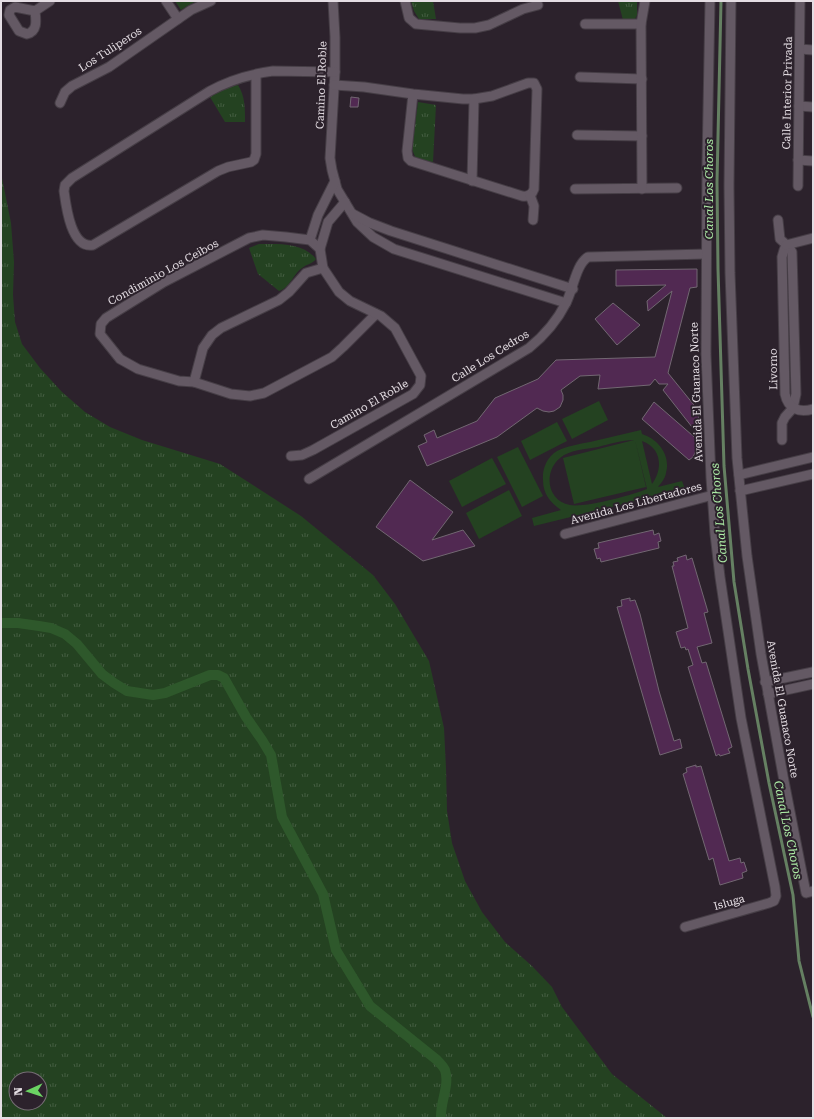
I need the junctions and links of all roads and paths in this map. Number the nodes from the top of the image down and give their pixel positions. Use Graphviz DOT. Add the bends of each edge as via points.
graph roads {
  1 [pos="50,1"];
  2 [pos="166,1"];
  3 [pos="211,1"];
  4 [pos="332,1"];
  5 [pos="405,1"];
  6 [pos="645,1"];
  7 [pos="710,1"];
  8 [pos="732,1"];
  9 [pos="800,1"];
  10 [pos="538,6"];
  11 [pos="35,11"];
  12 [pos="178,18"];
  13 [pos="585,24"];
  14 [pos="641,24"];
  15 [pos="800,50"];
  16 [pos="813,50"];
  17 [pos="335,72"];
  18 [pos="256,74"];
  19 [pos="580,77"];
  20 [pos="642,79"];
  21 [pos="334,85"];
  22 [pos="413,94"];
  23 [pos="474,99"];
  24 [pos="60,103"];
  25 [pos="799,106"];
  26 [pos="813,107"];
  27 [pos="577,135"];
  28 [pos="642,136"];
  29 [pos="798,160"];
  30 [pos="813,161"];
  31 [pos="335,181"];
  32 [pos="472,181"];
  33 [pos="798,186"];
  34 [pos="677,188"];
  35 [pos="575,189"];
  36 [pos="642,189"];
  37 [pos="530,195"];
  38 [pos="345,202"];
  39 [pos="352,213"];
  40 [pos="533,220"];
  41 [pos="778,220"];
  42 [pos="391,231"];
  43 [pos="813,238"];
  44 [pos="310,240"];
  45 [pos="385,244"];
  46 [pos="786,245"];
  47 [pos="320,249"];
  48 [pos="706,254"];
  49 [pos="324,268"];
  50 [pos="573,289"];
  51 [pos="566,303"];
  52 [pos="376,314"];
  53 [pos="794,325"];
  54 [pos="784,326"];
  55 [pos="194,382"];
  56 [pos="793,408"];
  57 [pos="813,409"];
  58 [pos="782,440"];
  59 [pos="291,456"];
  60 [pos="813,457"];
  61 [pos="813,474"];
  62 [pos="739,475"];
  63 [pos="309,479"];
  64 [pos="740,491"];
  65 [pos="712,495"];
  66 [pos="565,534"];
  67 [pos="813,672"];
  68 [pos="765,682"];
  69 [pos="813,684"];
  70 [pos="768,694"];
  71 [pos="810,892"];
  72 [pos="776,896"];
  73 [pos="685,927"];
  1 -- 11 [label="street"];
  2 -- 12 [label="street"];
  3 -- 12 [label="street, Los Tuliperos"];
  4 -- 17 [label="street, Camino El Roble"];
  5 -- 10 [label="street" via="409,18 416,24 468,29 489,25 523,9"];
  6 -- 14 [label="street"];
  7 -- 48 [label="street, Avenida El Guanaco Norte"];
  8 -- 62 [label="street, Avenida El Guanaco Norte" via="730,273"];
  9 -- 15 [label="street, Calle Interior Privada"];
  12 -- 24 [label="street, Los Tuliperos" via="109,67 72,86 65,92"];
  13 -- 14 [label="street"];
  14 -- 20 [label="street"];
  15 -- 16 [label="street"];
  15 -- 25 [label="street, Calle Interior Privada"];
  17 -- 18 [label="street" via="280,71"];
  17 -- 21 [label="street, Camino El Roble"];
  18 -- 18 [label="street" via="229,81 210,91 66,183 64,191 69,220 82,244 92,246 218,171 254,160"];
  19 -- 20 [label="street"];
  20 -- 28 [label="street"];
  21 -- 22 [label="street"];
  21 -- 31 [label="street, Camino El Roble" via="330,158"];
  22 -- 23 [label="street"];
  22 -- 32 [label="street" via="408,158"];
  23 -- 32 [label="street"];
  23 -- 37 [label="street" via="492,96 528,83 537,86 534,189"];
  25 -- 26 [label="street"];
  25 -- 29 [label="street, Calle Interior Privada"];
  27 -- 28 [label="street"];
  28 -- 36 [label="street"];
  29 -- 30 [label="street"];
  29 -- 33 [label="street, Calle Interior Privada"];
  31 -- 38 [label="street, Camino El Roble"];
  31 -- 44 [label="street" via="318,215"];
  32 -- 37 [label="street" via="522,196"];
  34 -- 36 [label="street"];
  35 -- 36 [label="street"];
  37 -- 40 [label="street" via="534,206"];
  38 -- 39 [label="street, Camino El Roble"];
  38 -- 47 [label="street" via="328,222"];
  39 -- 42 [label="street, Camino El Roble"];
  39 -- 45 [label="street, Camino El Roble" via="362,228"];
  41 -- 46 [label="street, Livorno" via="779,237"];
  42 -- 45 [label="street" via="391,239"];
  42 -- 50 [label="street, Camino El Roble"];
  43 -- 46 [label="street"];
  44 -- 47 [label="street"];
  44 -- 55 [label="street, Condiminio Los Ceibos" via="275,235 249,238 164,282 106,318 101,324 99,331 102,337 120,359 131,366 179,381"];
  45 -- 51 [label="street, Camino El Roble" via="417,257"];
  46 -- 53 [label="street, Livorno" via="792,256"];
  46 -- 54 [label="street, Livorno" via="782,257"];
  47 -- 49 [label="street"];
  48 -- 50 [label="street, Calle Los Cedros" via="588,257 580,266"];
  48 -- 65 [label="street, Avenida El Guanaco Norte" via="706,354"];
  49 -- 52 [label="street" via="339,292 350,301"];
  49 -- 55 [label="street" via="306,273 279,300 212,335 203,348"];
  50 -- 51 [label="street, Calle Los Cedros"];
  51 -- 63 [label="street, Calle Los Cedros" via="544,336 529,348"];
  52 -- 55 [label="street, Condiminio Los Ceibos" via="332,357 264,393 238,396"];
  52 -- 59 [label="street, Camino El Roble" via="391,323 400,335 420,372 421,381 418,389 313,450"];
  53 -- 54 [label="street"];
  53 -- 56 [label="street, Livorno" via="796,394"];
  54 -- 56 [label="street, Livorno" via="785,394"];
  56 -- 57 [label="street" via="801,411"];
  56 -- 58 [label="street, Livorno" via="782,422"];
  60 -- 62 [label="street"];
  61 -- 64 [label="street"];
  62 -- 64 [label="street, Avenida El Guanaco Norte"];
  64 -- 68 [label="street, Avenida El Guanaco Norte"];
  65 -- 66 [label="street, Avenida Los Libertadores"];
  65 -- 72 [label="street, Avenida El Guanaco Norte" via="720,577 735,680"];
  67 -- 68 [label="street"];
  68 -- 70 [label="street, Avenida El Guanaco Norte"];
  69 -- 70 [label="street"];
  70 -- 71 [label="street, Avenida El Guanaco Norte"];
  72 -- 73 [label="street, Isluga" via="769,904"];
}
